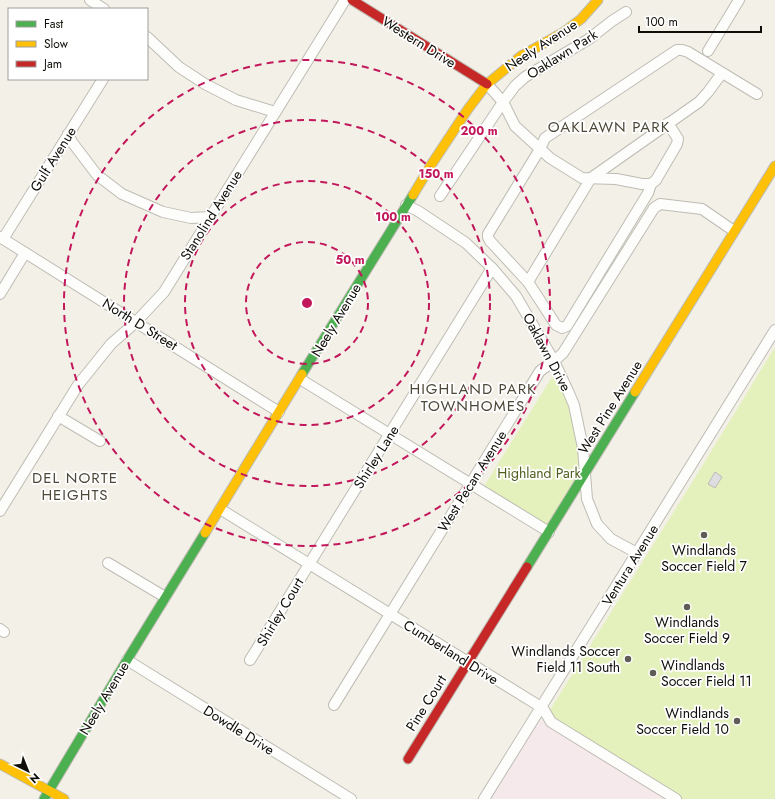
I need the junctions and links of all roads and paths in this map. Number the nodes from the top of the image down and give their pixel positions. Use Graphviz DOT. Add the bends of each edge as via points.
graph roads {
  1 [pos="90,0"];
  2 [pos="345,0"];
  3 [pos="352,0"];
  4 [pos="598,0"];
  5 [pos="739,0"];
  6 [pos="102,8"];
  7 [pos="626,12"];
  8 [pos="148,38"];
  9 [pos="708,52"];
  10 [pos="722,73"];
  11 [pos="101,80"];
  12 [pos="486,84"];
  13 [pos="757,94"];
  14 [pos="503,102"];
  15 [pos="275,112"];
  16 [pos="668,123"];
  17 [pos="68,134"];
  18 [pos="540,149"];
  19 [pos="775,166"];
  20 [pos="591,178"];
  21 [pos="651,184"];
  22 [pos="440,196"];
  23 [pos="406,205"];
  24 [pos="210,217"];
  25 [pos="734,231"];
  26 [pos="1,238"];
  27 [pos="26,253"];
  28 [pos="492,268"];
  29 [pos="528,282"];
  30 [pos="0,294"];
  31 [pos="136,322"];
  32 [pos="775,330"];
  33 [pos="554,361"];
  34 [pos="300,379"];
  35 [pos="279,412"];
  36 [pos="58,416"];
  37 [pos="390,434"];
  38 [pos="100,441"];
  39 [pos="584,474"];
  40 [pos="470,484"];
  41 [pos="2,505"];
  42 [pos="220,509"];
  43 [pos="548,532"];
  44 [pos="637,554"];
  45 [pos="108,562"];
  46 [pos="309,564"];
  47 [pos="165,597"];
  48 [pos="390,614"];
  49 [pos="127,660"];
  50 [pos="250,660"];
  51 [pos="468,662"];
  52 [pos="334,705"];
  53 [pos="541,707"];
  54 [pos="408,759"];
  55 [pos="0,764"];
  56 [pos="49,790"];
  57 [pos="44,799"];
  58 [pos="64,799"];
  59 [pos="351,799"];
  60 [pos="484,799"];
  61 [pos="676,799"];
  1 -- 6 [label="street"];
  2 -- 15 [label="street, Stanolind Avenue"];
  3 -- 12 [label="street, Western Drive"];
  4 -- 12 [label="street, Neely Avenue" via="581,19 564,32 521,56"];
  5 -- 9 [label="street"];
  7 -- 14 [label="street, Oaklawn Park" via="589,39 525,77"];
  8 -- 15 [label="street" via="179,67 205,84 236,100"];
  10 -- 13 [label="street"];
  10 -- 16 [label="street" via="698,102"];
  10 -- 18 [label="street" via="688,52 677,50 545,138"];
  11 -- 17 [label="street, Gulf Avenue"];
  12 -- 14 [label="street"];
  12 -- 23 [label="street, Neely Avenue"];
  14 -- 18 [label="street" via="515,126"];
  14 -- 22 [label="street, Oaklawn Park"];
  15 -- 24 [label="street, Stanolind Avenue"];
  16 -- 20 [label="street"];
  16 -- 21 [label="street" via="678,139 677,144 656,180"];
  17 -- 24 [label="street" via="97,175 122,194 163,212 191,218"];
  17 -- 26 [label="street, Gulf Avenue"];
  18 -- 20 [label="street" via="582,178"];
  18 -- 29 [label="street" via="488,234 490,241"];
  19 -- 25 [label="street, West Pine Avenue"];
  20 -- 21 [label="street"];
  20 -- 29 [label="street"];
  21 -- 29 [label="street" via="648,194 566,326 562,328 556,325"];
  23 -- 28 [label="street, Oaklawn Drive" via="466,243"];
  23 -- 34 [label="street, Neely Avenue"];
  24 -- 31 [label="street, Stanolind Avenue" via="164,292"];
  25 -- 33 [label="street, West Pecan Avenue" via="702,210 658,204 563,353"];
  25 -- 39 [label="street, West Pine Avenue"];
  26 -- 27 [label="street, North D Street"];
  27 -- 30 [label="street"];
  27 -- 31 [label="street, North D Street"];
  28 -- 33 [label="street, Oaklawn Drive" via="516,296"];
  28 -- 37 [label="street, Shirley Lane"];
  31 -- 35 [label="street, North D Street"];
  31 -- 36 [label="street, Stanolind Avenue" via="111,344 78,385"];
  32 -- 44 [label="street, Ventura Avenue"];
  33 -- 39 [label="street, Oaklawn Drive" via="574,405 583,448"];
  33 -- 40 [label="street, West Pecan Avenue" via="540,371"];
  34 -- 35 [label="street, Neely Avenue"];
  34 -- 37 [label="street"];
  35 -- 42 [label="street, Neely Avenue"];
  36 -- 38 [label="street"];
  36 -- 41 [label="street, Stanolind Avenue"];
  37 -- 40 [label="street"];
  37 -- 46 [label="street, Shirley Lane"];
  39 -- 43 [label="street, West Pine Avenue"];
  39 -- 44 [label="street, Oaklawn Drive" via="587,499 597,524 611,539"];
  40 -- 43 [label="street"];
  40 -- 48 [label="street, West Pecan Avenue"];
  42 -- 46 [label="street, Cumberland Drive"];
  42 -- 47 [label="street, Neely Avenue"];
  43 -- 51 [label="street, West Pine Avenue"];
  44 -- 53 [label="street, Ventura Avenue"];
  45 -- 47 [label="street"];
  46 -- 48 [label="street, Cumberland Drive"];
  46 -- 50 [label="street, Shirley Court"];
  47 -- 49 [label="street, Neely Avenue"];
  48 -- 51 [label="street, Cumberland Drive"];
  48 -- 52 [label="street, West Pecan Avenue"];
  49 -- 56 [label="street, Neely Avenue"];
  49 -- 59 [label="street, Dowdle Drive"];
  51 -- 53 [label="street, Cumberland Drive"];
  51 -- 54 [label="street, Pine Court"];
  53 -- 60 [label="street, Ventura Avenue"];
  53 -- 61 [label="street, Cumberland Drive" via="551,722"];
  55 -- 56 [label="street"];
  56 -- 57 [label="street, Neely Avenue"];
  56 -- 58 [label="street"];
}
